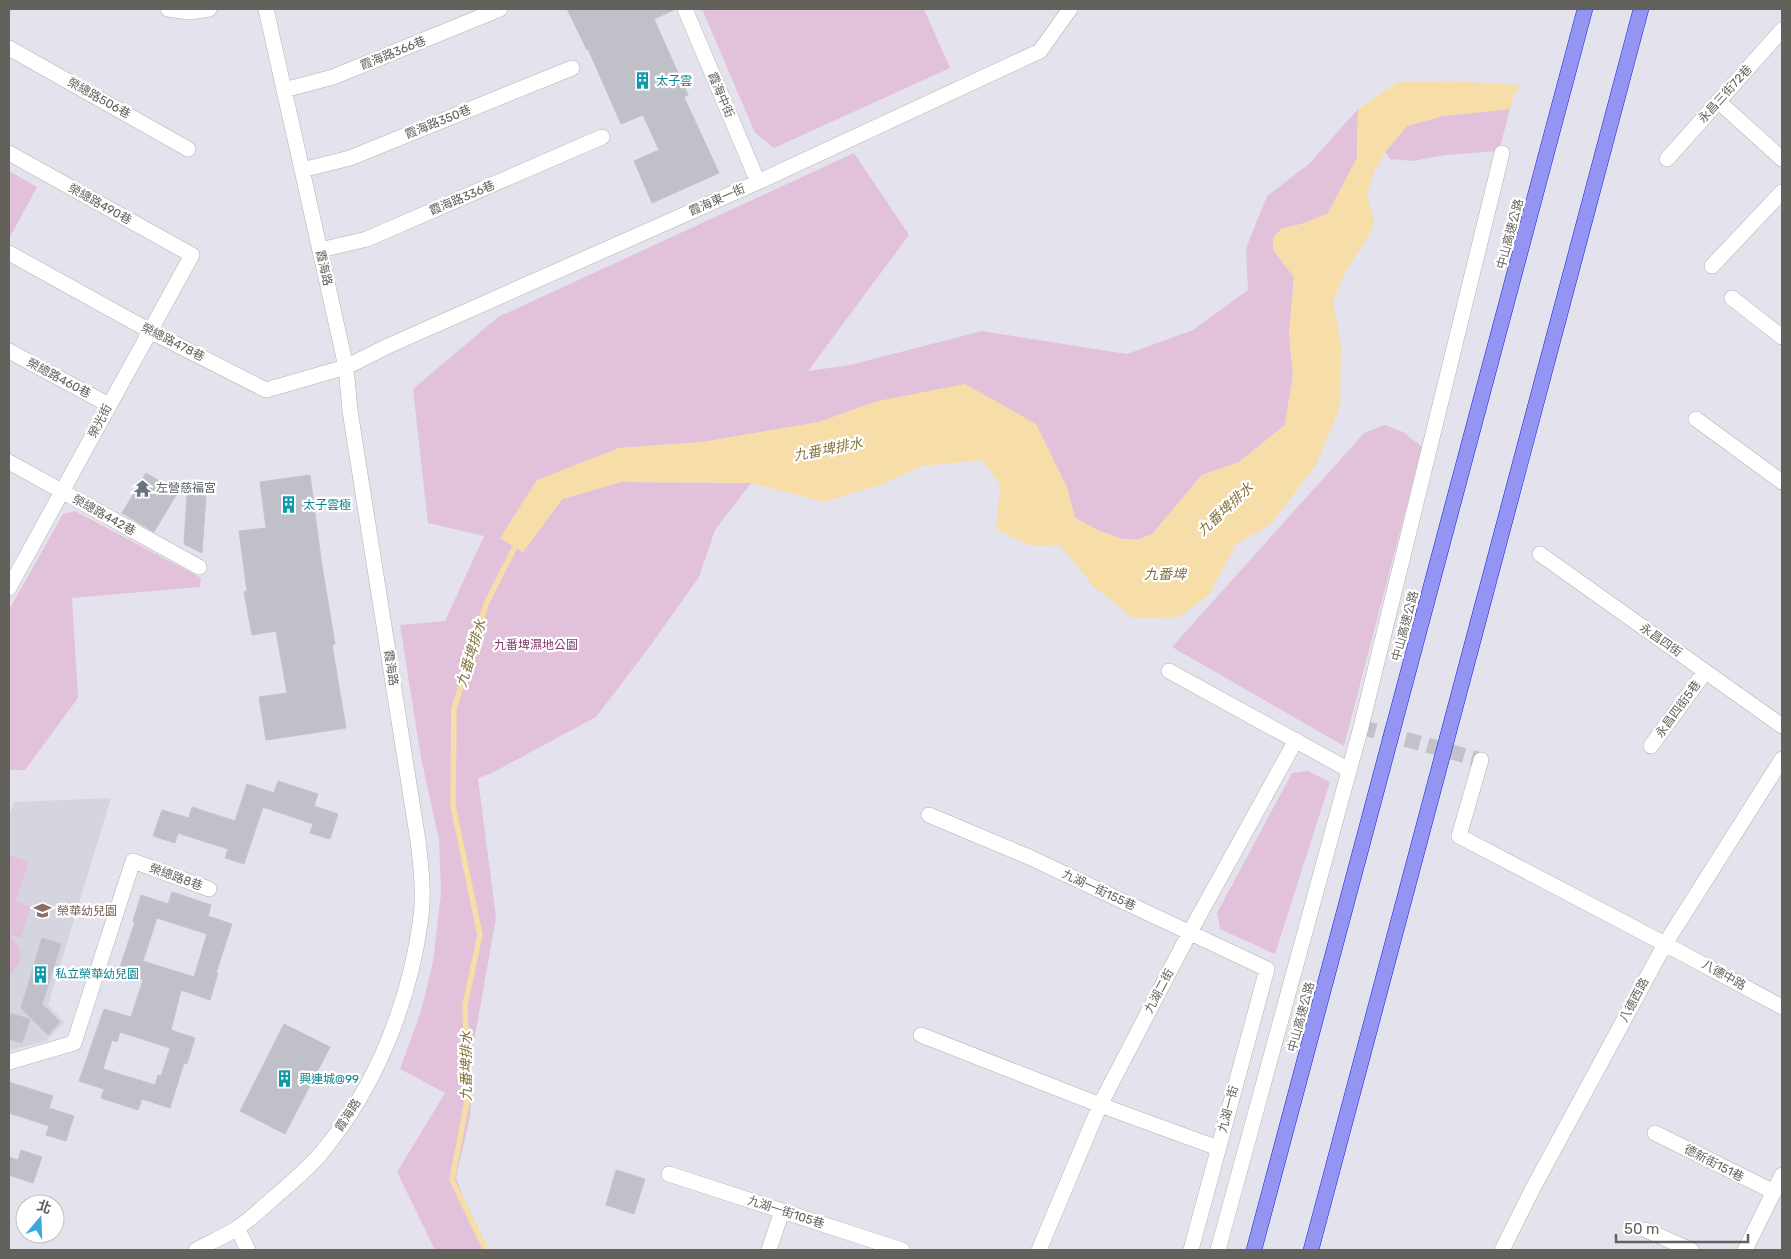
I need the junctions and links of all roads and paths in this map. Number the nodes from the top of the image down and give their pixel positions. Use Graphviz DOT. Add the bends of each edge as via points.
graph roads {
  1 [pos="168,9"];
  2 [pos="209,9"];
  3 [pos="266,9"];
  4 [pos="500,9"];
  5 [pos="684,9"];
  6 [pos="1070,9"];
  7 [pos="1641,9"];
  8 [pos="1584,11"];
  9 [pos="1782,30"];
  10 [pos="9,48"];
  11 [pos="572,68"];
  12 [pos="284,90"];
  13 [pos="1718,102"];
  14 [pos="602,137"];
  15 [pos="188,149"];
  16 [pos="1502,152"];
  17 [pos="9,153"];
  18 [pos="1667,159"];
  19 [pos="1782,159"];
  20 [pos="302,170"];
  21 [pos="758,182"];
  22 [pos="1782,192"];
  23 [pos="320,250"];
  24 [pos="9,253"];
  25 [pos="192,255"];
  26 [pos="1712,266"];
  27 [pos="1732,298"];
  28 [pos="150,331"];
  29 [pos="1782,337"];
  30 [pos="9,351"];
  31 [pos="346,367"];
  32 [pos="109,405"];
  33 [pos="1696,419"];
  34 [pos="9,462"];
  35 [pos="1782,482"];
  36 [pos="63,492"];
  37 [pos="1540,554"];
  38 [pos="199,567"];
  39 [pos="9,588"];
  40 [pos="1170,671"];
  41 [pos="1705,672"];
  42 [pos="1782,726"];
  43 [pos="1296,740"];
  44 [pos="1651,746"];
  45 [pos="1782,759"];
  46 [pos="1480,760"];
  47 [pos="1349,770"];
  48 [pos="929,815"];
  49 [pos="209,889"];
  50 [pos="1190,932"];
  51 [pos="1665,944"];
  52 [pos="1267,969"];
  53 [pos="1782,1007"];
  54 [pos="921,1035"];
  55 [pos="9,1062"];
  56 [pos="1100,1105"];
  57 [pos="1655,1133"];
  58 [pos="1218,1148"];
  59 [pos="669,1174"];
  60 [pos="1782,1175"];
  61 [pos="1774,1192"];
  62 [pos="782,1211"];
  63 [pos="237,1228"];
  64 [pos="1646,1230"];
  65 [pos="196,1250"];
  66 [pos="248,1250"];
  67 [pos="769,1250"];
  68 [pos="902,1250"];
  69 [pos="1039,1250"];
  70 [pos="1191,1250"];
  71 [pos="1218,1250"];
  72 [pos="1254,1250"];
  73 [pos="1311,1250"];
  74 [pos="1502,1250"];
  75 [pos="1689,1250"];
  76 [pos="1745,1250"];
  1 -- 2 [label="street" via="189,12"];
  3 -- 12 [label="street, 霞海路"];
  4 -- 12 [label="street, 霞海路366巷" via="332,78"];
  5 -- 21 [label="street, 霞海中街"];
  6 -- 21 [label="street, 霞海東一街" via="1040,51"];
  7 -- 73 [label="highway"];
  8 -- 72 [label="highway, 中山高速公路"];
  9 -- 13 [label="street, 永昌三街72巷"];
  10 -- 15 [label="street, 榮總路506巷"];
  11 -- 20 [label="street, 霞海路350巷" via="350,158"];
  12 -- 20 [label="street, 霞海路"];
  13 -- 18 [label="street, 永昌三街72巷"];
  13 -- 19 [label="street"];
  14 -- 23 [label="street, 霞海路336巷" via="367,239"];
  16 -- 47 [label="street"];
  17 -- 25 [label="street, 榮總路490巷"];
  20 -- 23 [label="street, 霞海路"];
  21 -- 31 [label="street, 霞海東一街"];
  22 -- 26 [label="street"];
  23 -- 31 [label="street, 霞海路"];
  24 -- 28 [label="street, 榮總路478巷"];
  25 -- 28 [label="street, 榮光街"];
  27 -- 29 [label="street"];
  28 -- 31 [label="street, 榮總路478巷" via="266,390"];
  28 -- 32 [label="street, 榮光街"];
  30 -- 32 [label="street, 榮總路460巷"];
  31 -- 63 [label="street, 霞海路" via="418,842 421,916 396,1019 378,1066 352,1111 323,1152"];
  32 -- 36 [label="street, 榮光街"];
  33 -- 35 [label="street"];
  34 -- 36 [label="street, 榮總路442巷"];
  36 -- 38 [label="street, 榮總路442巷"];
  36 -- 39 [label="street, 榮光街"];
  37 -- 41 [label="street, 永昌四街"];
  40 -- 43 [label="street"];
  41 -- 42 [label="street, 永昌四街"];
  41 -- 44 [label="street, 永昌四街5巷"];
  43 -- 47 [label="street"];
  43 -- 50 [label="street, 九湖二街"];
  45 -- 51 [label="street, 八德西路"];
  46 -- 51 [label="street, 八德中路" via="1459,836"];
  47 -- 71 [label="street"];
  48 -- 50 [label="street, 九湖一街155巷" via="1029,857"];
  49 -- 55 [label="street, 榮總路8巷" via="133,861 74,1043"];
  50 -- 52 [label="street, 九湖一街155巷"];
  50 -- 56 [label="street, 九湖二街"];
  51 -- 53 [label="street, 八德中路"];
  51 -- 74 [label="street, 八德西路"];
  52 -- 58 [label="street, 九湖一街"];
  54 -- 56 [label="street"];
  56 -- 58 [label="street"];
  56 -- 69 [label="street, 九湖二街"];
  57 -- 61 [label="street, 德新街151巷"];
  58 -- 70 [label="street, 九湖一街"];
  59 -- 62 [label="street, 九湖一街105巷"];
  60 -- 61 [label="street"];
  61 -- 76 [label="street"];
  62 -- 67 [label="street"];
  62 -- 68 [label="street, 九湖一街105巷"];
  63 -- 65 [label="street, 霞海路"];
  63 -- 66 [label="street"];
  64 -- 75 [label="street"];
}
